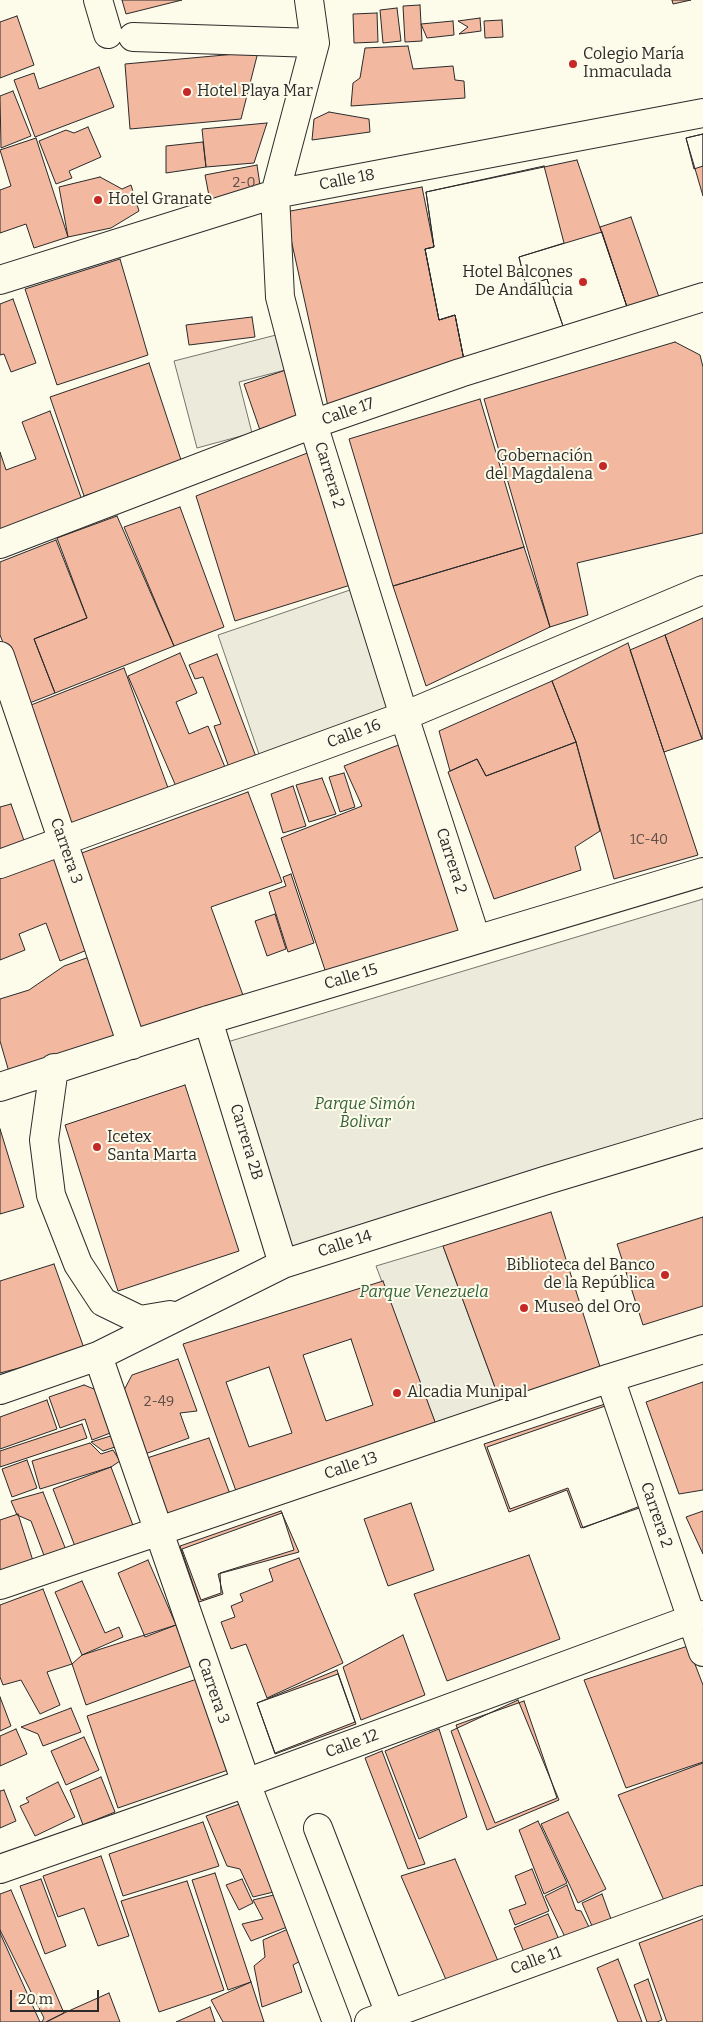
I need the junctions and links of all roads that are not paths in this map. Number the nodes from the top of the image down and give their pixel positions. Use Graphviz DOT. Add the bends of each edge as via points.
graph roads {
  1 [pos="98,0"];
  2 [pos="309,0"];
  3 [pos="314,43"];
  4 [pos="703,113"];
  5 [pos="275,194"];
  6 [pos="0,280"];
  7 [pos="703,297"];
  8 [pos="313,424"];
  9 [pos="0,544"];
  10 [pos="703,590"];
  11 [pos="0,656"];
  12 [pos="404,716"];
  13 [pos="63,842"];
  14 [pos="0,864"];
  15 [pos="703,872"];
  16 [pos="476,939"];
  17 [pos="208,1020"];
  18 [pos="132,1045"];
  19 [pos="54,1068"];
  20 [pos="0,1087"];
  21 [pos="703,1133"];
  22 [pos="283,1264"];
  23 [pos="182,1313"];
  24 [pos="703,1349"];
  25 [pos="98,1356"];
  26 [pos="610,1378"];
  27 [pos="0,1390"];
  28 [pos="157,1532"];
  29 [pos="0,1585"];
  30 [pos="697,1617"];
  31 [pos="703,1652"];
  32 [pos="246,1783"];
  33 [pos="318,1828"];
  34 [pos="0,1869"];
  35 [pos="703,1900"];
  36 [pos="379,2018"];
  37 [pos="337,2022"];
  1 -- 3 [label="street" via="120,35"];
  2 -- 3 [label="street, Carrera 2"];
  3 -- 5 [label="street, Carrera 2"];
  4 -- 5 [label="street, Calle 18"];
  5 -- 6 [label="street, Calle 18"];
  5 -- 8 [label="street, Carrera 2" via="280,297"];
  7 -- 8 [label="street, Calle 17" via="460,373"];
  8 -- 9 [label="street, Calle 17"];
  8 -- 12 [label="street, Carrera 2"];
  10 -- 12 [label="street, Calle 16"];
  11 -- 13 [label="street, Carrera 3"];
  12 -- 13 [label="street, Calle 16"];
  12 -- 16 [label="street, Carrera 2"];
  13 -- 14 [label="street, Calle 16"];
  13 -- 18 [label="street, Carrera 3"];
  15 -- 16 [label="street, Calle 15"];
  16 -- 17 [label="street, Calle 15"];
  17 -- 18 [label="street, Calle 15"];
  17 -- 22 [label="street, Carrera 2B"];
  18 -- 19 [label="street, Calle 15"];
  19 -- 20 [label="street, Calle 15"];
  19 -- 23 [label="street" via="45,1149 51,1195 78,1264 103,1302 140,1320"];
  21 -- 22 [label="street, Calle 14"];
  22 -- 23 [label="street, Calle 14"];
  23 -- 25 [label="street, Calle 14"];
  24 -- 26 [label="street, Calle 13"];
  25 -- 27 [label="street, Calle 14"];
  25 -- 28 [label="street, Carrera 3"];
  26 -- 28 [label="street, Calle 13"];
  26 -- 30 [label="street, Carrera 2"];
  28 -- 29 [label="street, Calle 13"];
  28 -- 32 [label="street, Carrera 3"];
  30 -- 31 [label="street, Carrera 2"];
  30 -- 32 [label="street, Calle 12"];
  32 -- 34 [label="street, Calle 12"];
  32 -- 37 [label="street, Carrera 3"];
  33 -- 36 [label="street"];
  35 -- 36 [label="street, Calle 11"];
}
